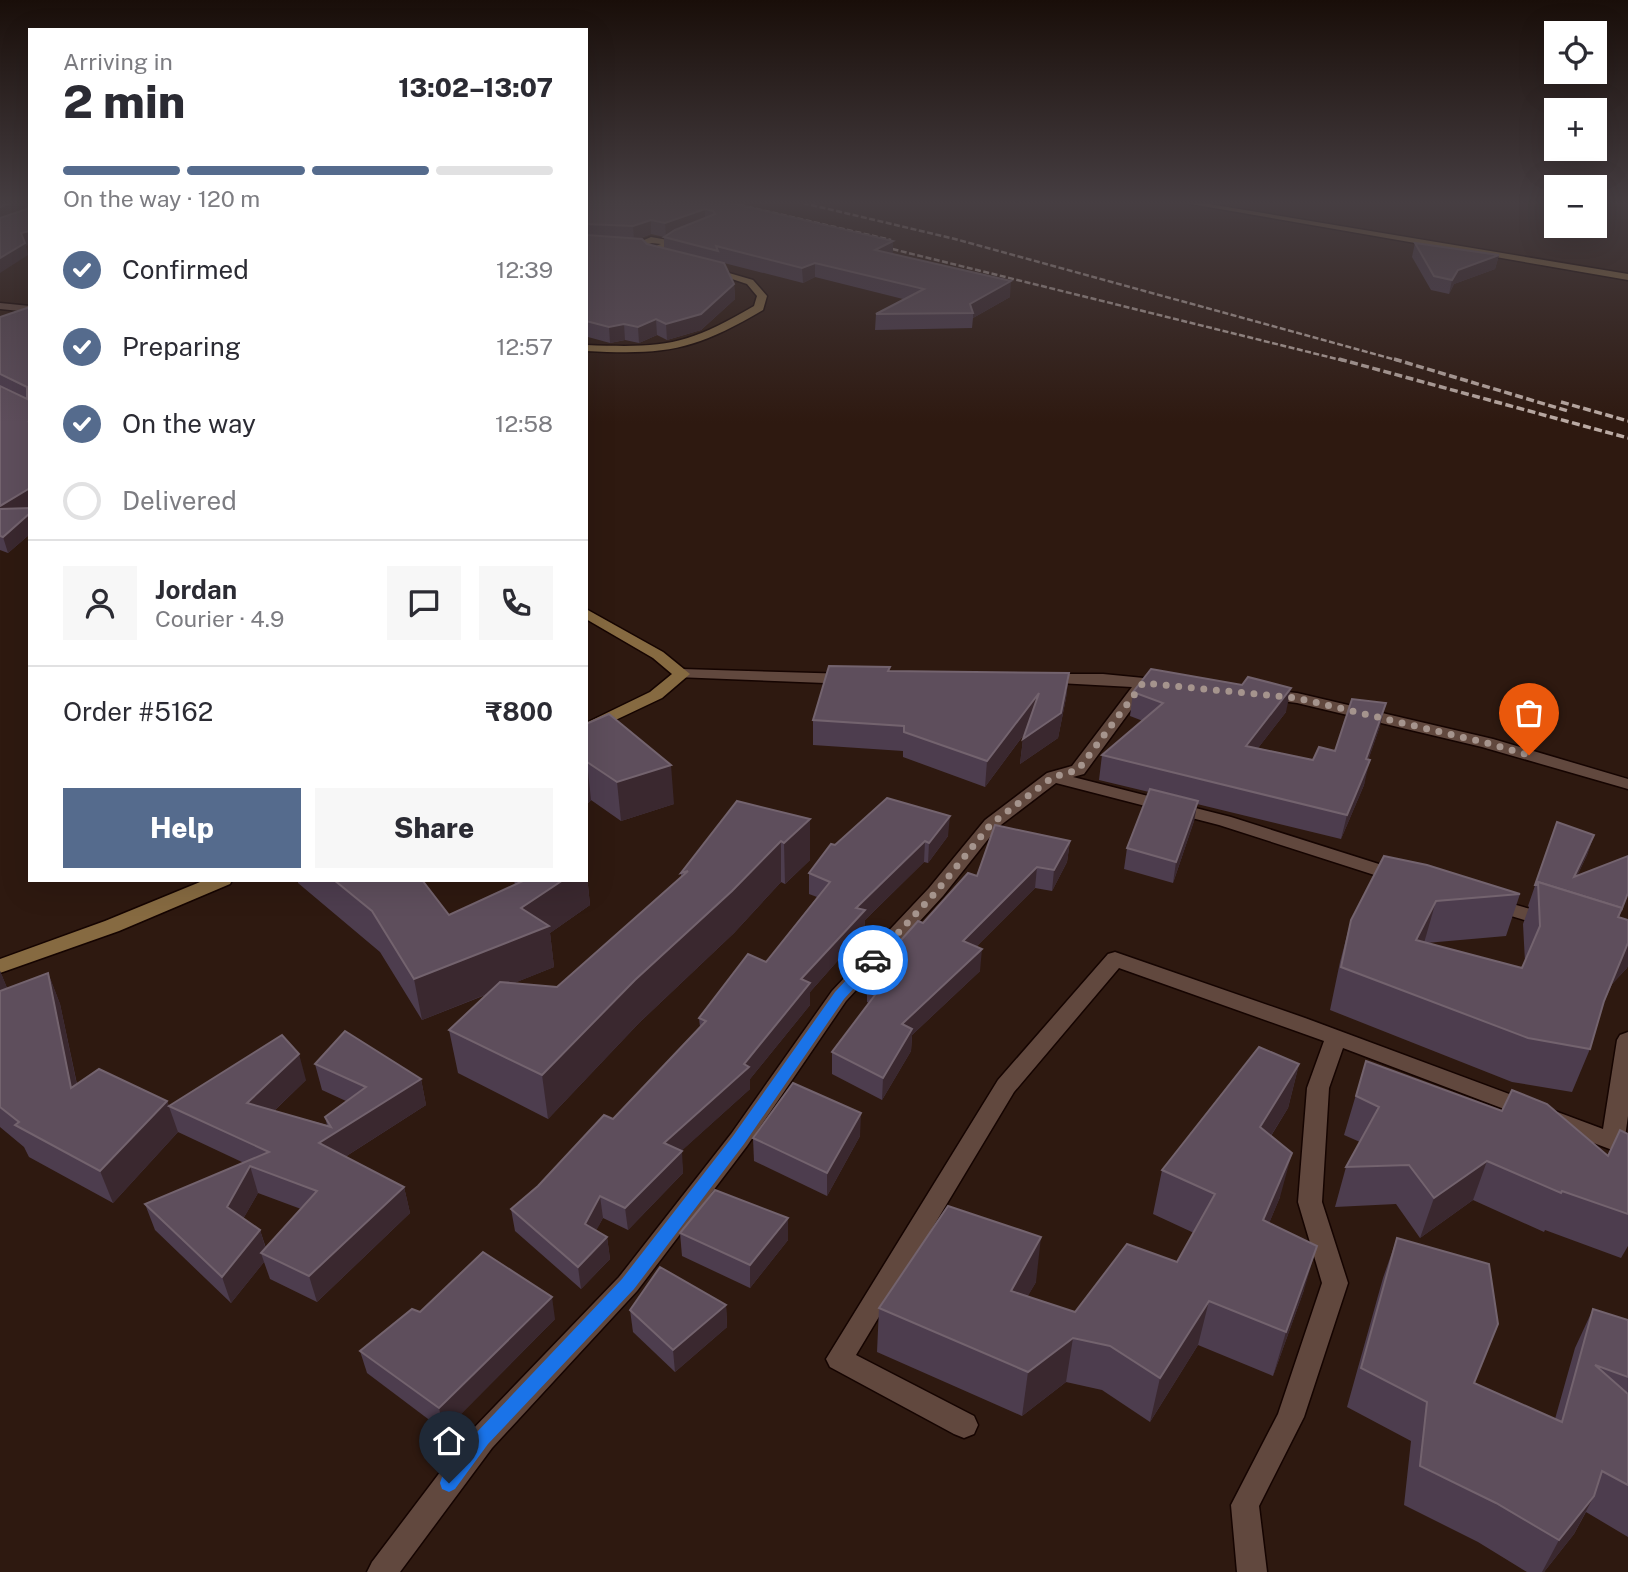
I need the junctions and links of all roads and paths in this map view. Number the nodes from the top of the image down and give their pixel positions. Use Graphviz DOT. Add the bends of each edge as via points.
graph roads {
  1 [pos="732,276"];
  2 [pos="0,306"];
  3 [pos="28,309"];
  4 [pos="588,348"];
  5 [pos="588,614"];
  6 [pos="682,674"];
  7 [pos="868,679"];
  8 [pos="1034,679"];
  9 [pos="1143,683"];
  10 [pos="1181,687"];
  11 [pos="1246,693"];
  12 [pos="588,728"];
  13 [pos="1053,777"];
  14 [pos="1628,784"];
  15 [pos="218,882"];
  16 [pos="1418,882"];
  17 [pos="1469,897"];
  18 [pos="1562,926"];
  19 [pos="0,966"];
  20 [pos="1336,1037"];
  21 [pos="1628,1040"];
  22 [pos="1621,1144"];
  23 [pos="964,1425"];
  24 [pos="382,1572"];
  25 [pos="1252,1572"];
  1 -- 4 [label="street" via="750,282 762,296 759,308 715,333 677,346"];
  2 -- 3 [label="street"];
  5 -- 6 [label="street"];
  6 -- 7 [label="street"];
  6 -- 12 [label="street" via="656,695"];
  8 -- 9 [label="street"];
  9 -- 10 [label="street"];
  9 -- 13 [label="street" via="1078,770"];
  11 -- 14 [label="street" via="1297,698 1460,736"];
  13 -- 16 [label="street" via="1225,821"];
  13 -- 24 [label="street" via="991,824 936,892 839,996 739,1140 628,1284 482,1438"];
  15 -- 19 [label="street"];
  17 -- 18 [label="street"];
  20 -- 22 [label="street"];
  20 -- 23 [label="street" via="1115,959 1006,1086 839,1359"];
  20 -- 25 [label="street" via="1318,1088 1310,1202 1335,1283 1290,1417 1245,1505"];
  21 -- 22 [label="street"];
}
